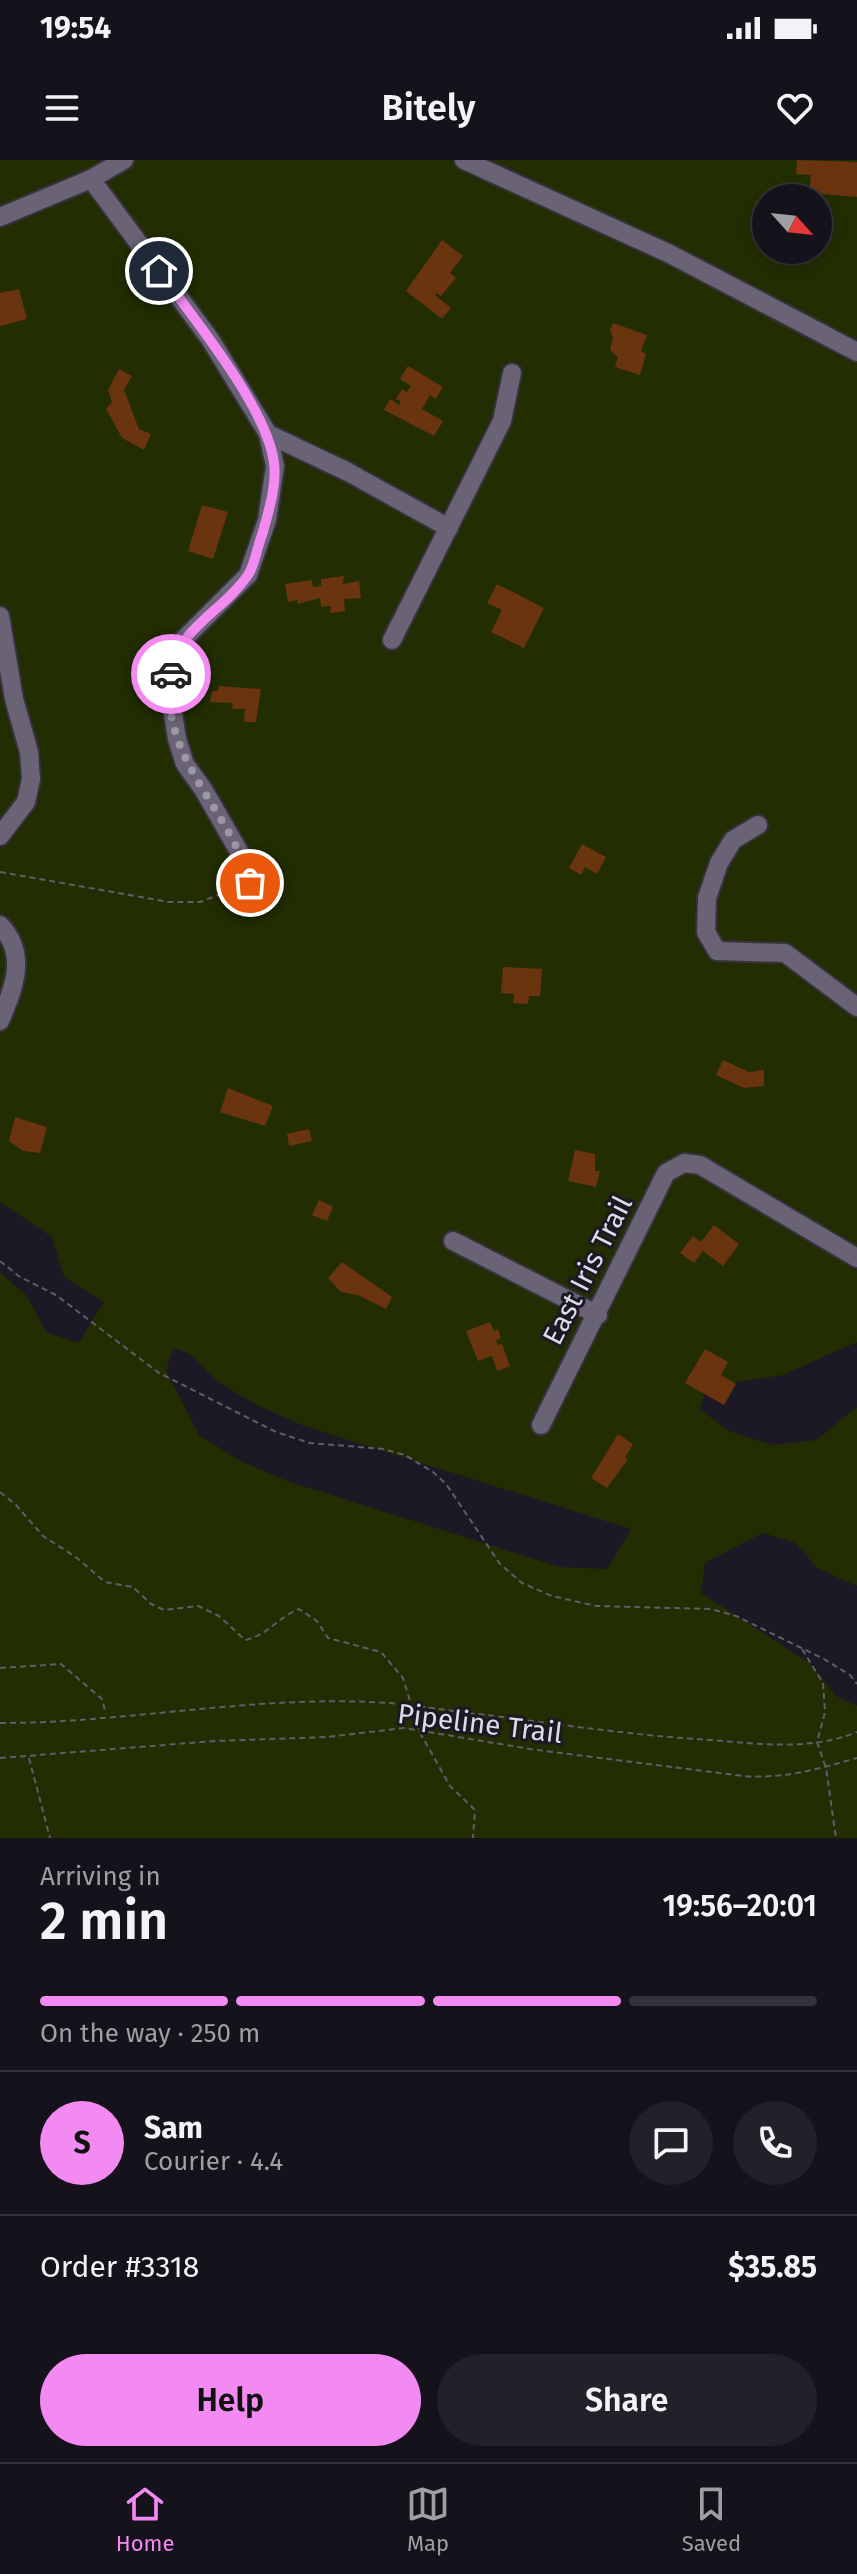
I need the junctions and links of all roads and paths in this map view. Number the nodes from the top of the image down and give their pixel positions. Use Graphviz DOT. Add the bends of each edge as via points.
graph roads {
  1 [pos="124,160"];
  2 [pos="464,160"];
  3 [pos="91,179"];
  4 [pos="0,217"];
  5 [pos="857,352"];
  6 [pos="512,373"];
  7 [pos="268,434"];
  8 [pos="449,528"];
  9 [pos="0,616"];
  10 [pos="392,640"];
  11 [pos="758,825"];
  12 [pos="0,836"];
  13 [pos="0,872"];
  14 [pos="250,883"];
  15 [pos="250,902"];
  16 [pos="0,925"];
  17 [pos="857,1007"];
  18 [pos="0,1021"];
  19 [pos="453,1241"];
  20 [pos="857,1258"];
  21 [pos="0,1261"];
  22 [pos="598,1315"];
  23 [pos="541,1425"];
  24 [pos="0,1492"];
  25 [pos="802,1649"];
  26 [pos="0,1668"];
  27 [pos="857,1684"];
  28 [pos="105,1716"];
  29 [pos="0,1723"];
  30 [pos="419,1731"];
  31 [pos="857,1732"];
  32 [pos="817,1742"];
  33 [pos="29,1757"];
  34 [pos="0,1758"];
  35 [pos="857,1758"];
  36 [pos="826,1768"];
  37 [pos="50,1838"];
  38 [pos="473,1838"];
  39 [pos="836,1838"];
  1 -- 3 [label="street"];
  2 -- 5 [label="street" via="670,254"];
  3 -- 4 [label="street"];
  3 -- 7 [label="street" via="210,339"];
  6 -- 8 [label="street" via="502,421"];
  7 -- 8 [label="street"];
  7 -- 14 [label="street" via="275,466 267,520 248,575 184,639 173,657 169,688 185,764 245,862"];
  8 -- 10 [label="street"];
  9 -- 12 [label="street" via="31,779 26,802"];
  11 -- 17 [label="street" via="733,840 719,863 707,898 706,932 717,951 785,953"];
  13 -- 14 [label="path" via="169,902 200,902"];
  14 -- 15 [label="street"];
  16 -- 18 [label="street" via="16,949 13,990"];
  19 -- 22 [label="street"];
  20 -- 22 [label="street, East Iris Trail" via="700,1165 684,1163 666,1173"];
  21 -- 25 [label="path" via="56,1295 159,1373 276,1432 310,1443 383,1449 433,1472 500,1564 522,1583 596,1606 711,1609"];
  22 -- 23 [label="street, East Iris Trail"];
  24 -- 30 [label="path" via="43,1536 105,1582 133,1587 164,1610 198,1606 219,1616 245,1640 261,1637 282,1616 299,1609 317,1621 328,1638 381,1652 403,1678"];
  25 -- 27 [label="path"];
  25 -- 32 [label="path" via="823,1683 825,1712"];
  26 -- 28 [label="path" via="61,1664 102,1699"];
  28 -- 29 [label="path"];
  28 -- 32 [label="path" via="319,1702 388,1703 666,1737 795,1746"];
  30 -- 33 [label="path, Pipeline Trail"];
  30 -- 36 [label="path, Pipeline Trail" via="743,1776"];
  30 -- 38 [label="path" via="450,1786 475,1810"];
  31 -- 32 [label="path"];
  32 -- 36 [label="path"];
  33 -- 34 [label="path, Pipeline Trail"];
  33 -- 37 [label="path"];
  35 -- 36 [label="path, Pipeline Trail"];
  36 -- 39 [label="path"];
}
